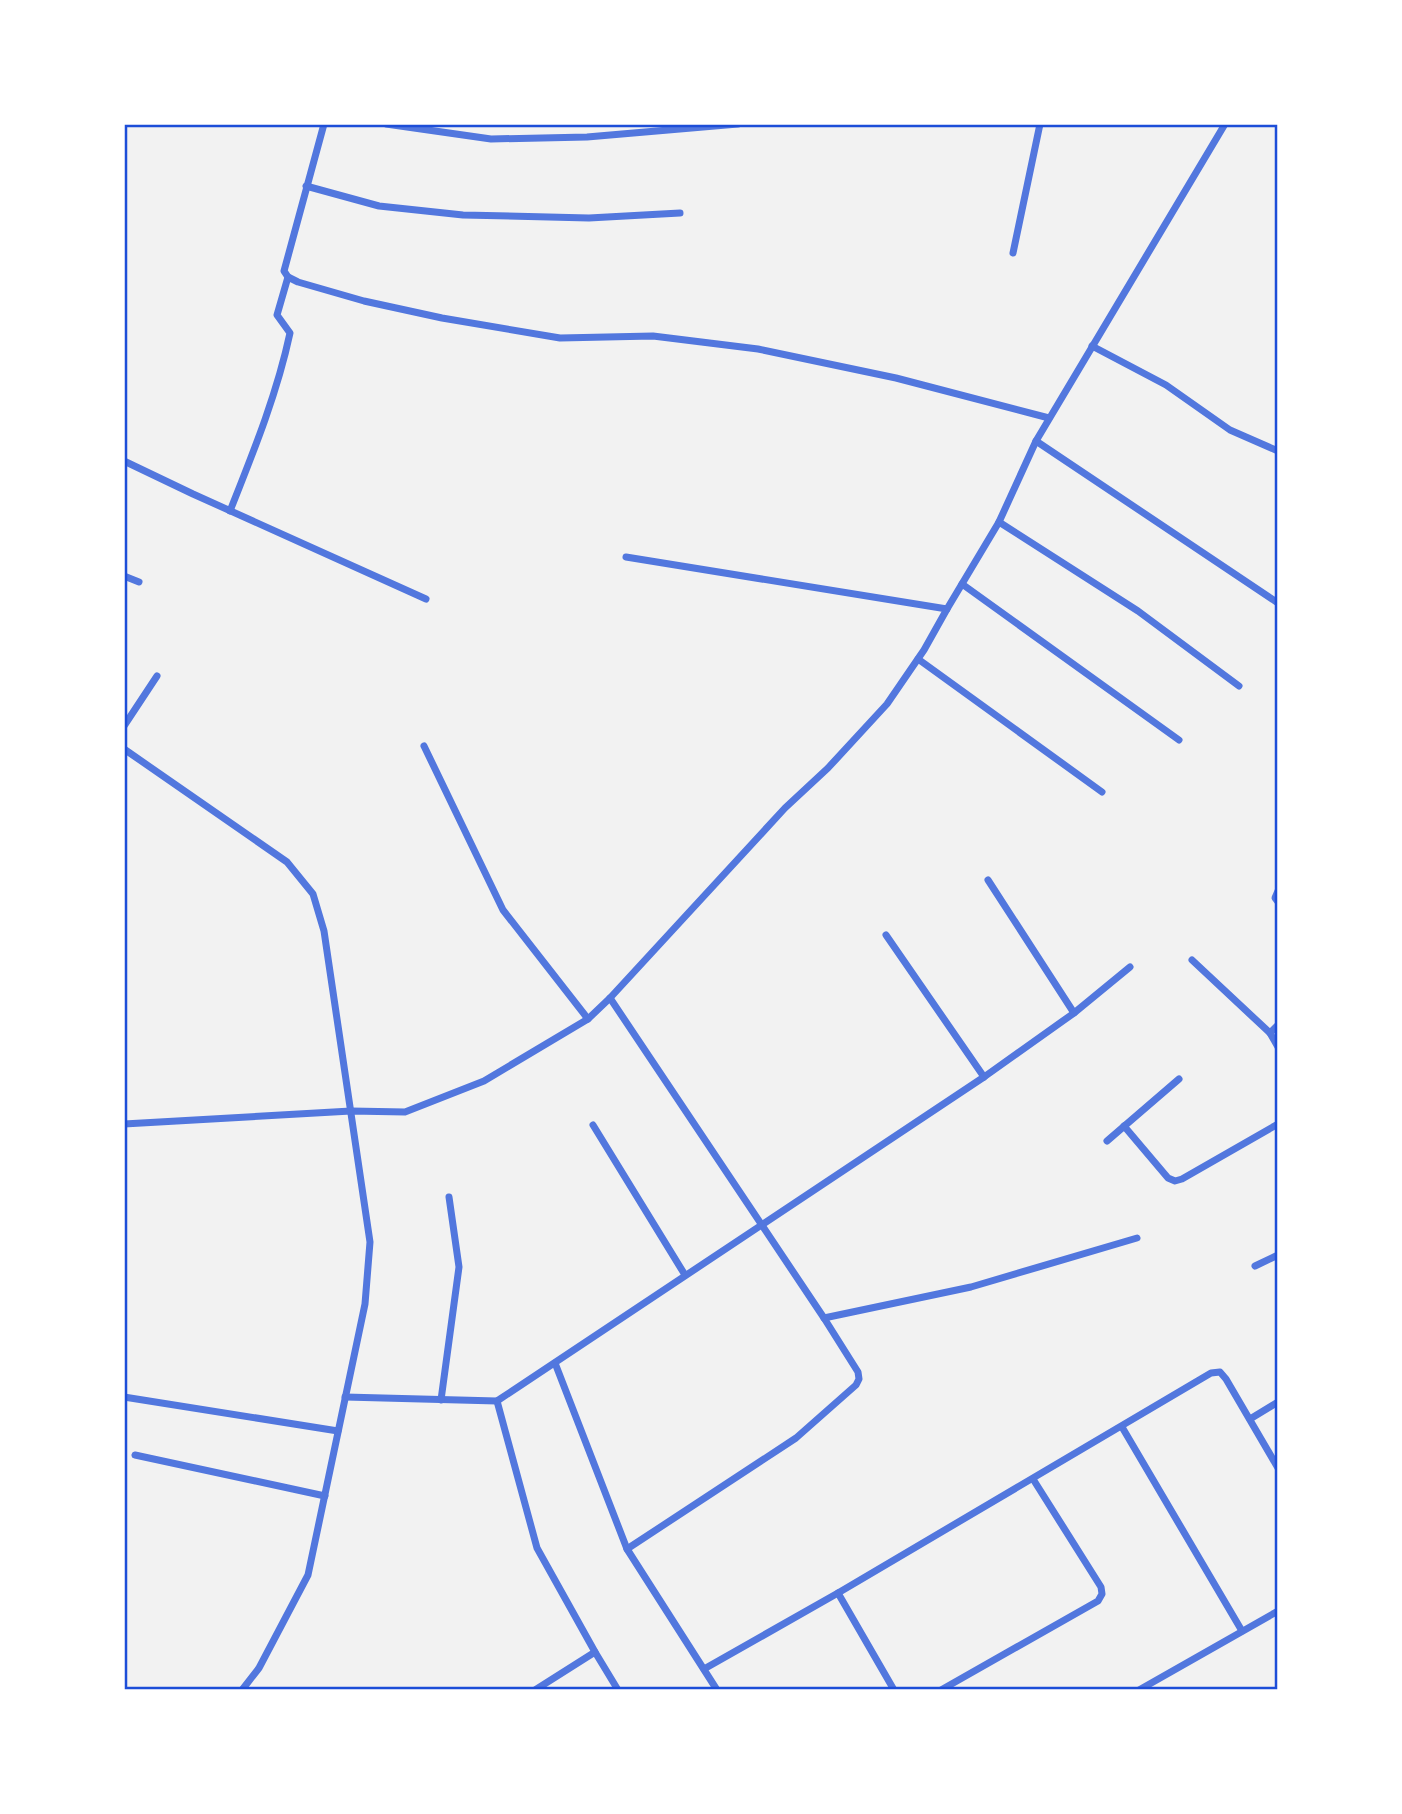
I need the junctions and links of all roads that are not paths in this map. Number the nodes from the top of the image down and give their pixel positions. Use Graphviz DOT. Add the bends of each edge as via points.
graph roads {
  1 [pos="324,124"];
  2 [pos="386,124"];
  3 [pos="738,124"];
  4 [pos="1040,124"];
  5 [pos="1225,124"];
  6 [pos="306,186"];
  7 [pos="680,213"];
  8 [pos="1013,253"];
  9 [pos="288,277"];
  10 [pos="1092,346"];
  11 [pos="1049,418"];
  12 [pos="1036,441"];
  13 [pos="1278,450"];
  14 [pos="124,461"];
  15 [pos="230,511"];
  16 [pos="999,522"];
  17 [pos="626,557"];
  18 [pos="124,576"];
  19 [pos="139,582"];
  20 [pos="962,584"];
  21 [pos="426,599"];
  22 [pos="1278,603"];
  23 [pos="947,609"];
  24 [pos="918,659"];
  25 [pos="157,676"];
  26 [pos="1239,686"];
  27 [pos="124,726"];
  28 [pos="1179,740"];
  29 [pos="424,746"];
  30 [pos="124,749"];
  31 [pos="1102,792"];
  32 [pos="988,880"];
  33 [pos="1278,891"];
  34 [pos="1278,902"];
  35 [pos="886,935"];
  36 [pos="1192,960"];
  37 [pos="1130,967"];
  38 [pos="610,998"];
  39 [pos="1074,1013"];
  40 [pos="587,1019"];
  41 [pos="1278,1025"];
  42 [pos="1270,1033"];
  43 [pos="1278,1047"];
  44 [pos="984,1077"];
  45 [pos="1179,1079"];
  46 [pos="351,1111"];
  47 [pos="124,1124"];
  48 [pos="1278,1124"];
  49 [pos="593,1125"];
  50 [pos="1124,1126"];
  51 [pos="1107,1140"];
  52 [pos="450,1197"];
  53 [pos="762,1224"];
  54 [pos="1137,1238"];
  55 [pos="1278,1255"];
  56 [pos="1255,1266"];
  57 [pos="685,1275"];
  58 [pos="824,1318"];
  59 [pos="555,1363"];
  60 [pos="124,1397"];
  61 [pos="345,1397"];
  62 [pos="441,1400"];
  63 [pos="497,1401"];
  64 [pos="1278,1402"];
  65 [pos="1250,1419"];
  66 [pos="1122,1427"];
  67 [pos="338,1431"];
  68 [pos="135,1455"];
  69 [pos="1278,1468"];
  70 [pos="1032,1479"];
  71 [pos="325,1496"];
  72 [pos="627,1549"];
  73 [pos="838,1593"];
  74 [pos="1278,1611"];
  75 [pos="1242,1631"];
  76 [pos="595,1653"];
  77 [pos="704,1669"];
  78 [pos="242,1690"];
  79 [pos="535,1690"];
  80 [pos="618,1690"];
  81 [pos="717,1690"];
  82 [pos="894,1690"];
  83 [pos="941,1690"];
  84 [pos="1139,1690"];
  1 -- 6 [label="street"];
  2 -- 3 [label="street" via="491,139 587,137"];
  4 -- 8 [label="street"];
  5 -- 10 [label="street"];
  6 -- 7 [label="street" via="379,206 463,215 589,218"];
  6 -- 9 [label="street" via="285,264"];
  9 -- 11 [label="street" via="364,301 561,338 653,336 758,349 896,378"];
  9 -- 15 [label="street" via="277,315 290,330 286,350"];
  10 -- 11 [label="street"];
  10 -- 13 [label="street" via="1166,385 1230,430"];
  11 -- 12 [label="street"];
  12 -- 16 [label="street"];
  12 -- 22 [label="street"];
  14 -- 15 [label="street"];
  15 -- 21 [label="street"];
  16 -- 20 [label="street"];
  16 -- 26 [label="street" via="1138,611"];
  17 -- 23 [label="street"];
  18 -- 19 [label="street"];
  20 -- 23 [label="street"];
  20 -- 28 [label="street"];
  23 -- 24 [label="street"];
  24 -- 31 [label="street"];
  24 -- 38 [label="street" via="887,704"];
  25 -- 27 [label="street"];
  29 -- 40 [label="street" via="503,910"];
  30 -- 46 [label="street" via="287,862 313,894 324,931"];
  32 -- 39 [label="street"];
  33 -- 34 [label="street"];
  35 -- 44 [label="street"];
  36 -- 42 [label="street"];
  37 -- 39 [label="street"];
  38 -- 40 [label="street"];
  38 -- 53 [label="street"];
  39 -- 44 [label="street"];
  40 -- 46 [label="street" via="484,1081 405,1112"];
  41 -- 42 [label="street"];
  42 -- 43 [label="street"];
  44 -- 53 [label="street"];
  45 -- 50 [label="street"];
  46 -- 47 [label="street"];
  46 -- 61 [label="street" via="370,1242 365,1304"];
  48 -- 50 [label="street" via="1175,1181"];
  49 -- 57 [label="street"];
  50 -- 51 [label="street"];
  52 -- 62 [label="street" via="459,1267"];
  53 -- 57 [label="street"];
  53 -- 58 [label="street"];
  54 -- 58 [label="street" via="971,1286"];
  55 -- 56 [label="street"];
  57 -- 59 [label="street"];
  58 -- 72 [label="street" via="858,1372 856,1385 796,1438"];
  59 -- 63 [label="street"];
  59 -- 72 [label="street"];
  60 -- 67 [label="street"];
  61 -- 62 [label="street"];
  61 -- 67 [label="street"];
  62 -- 63 [label="street"];
  63 -- 76 [label="street" via="537,1548"];
  64 -- 65 [label="street"];
  65 -- 66 [label="street" via="1220,1372 1211,1373"];
  65 -- 69 [label="street"];
  66 -- 70 [label="street"];
  66 -- 75 [label="street"];
  67 -- 71 [label="street"];
  68 -- 71 [label="street"];
  70 -- 73 [label="street"];
  70 -- 83 [label="street" via="1102,1594 1098,1601"];
  71 -- 78 [label="street" via="308,1575 259,1668"];
  72 -- 77 [label="street"];
  73 -- 77 [label="street"];
  73 -- 82 [label="street"];
  74 -- 75 [label="street"];
  75 -- 84 [label="street"];
  76 -- 79 [label="street"];
  76 -- 80 [label="street"];
  77 -- 81 [label="street"];
}
